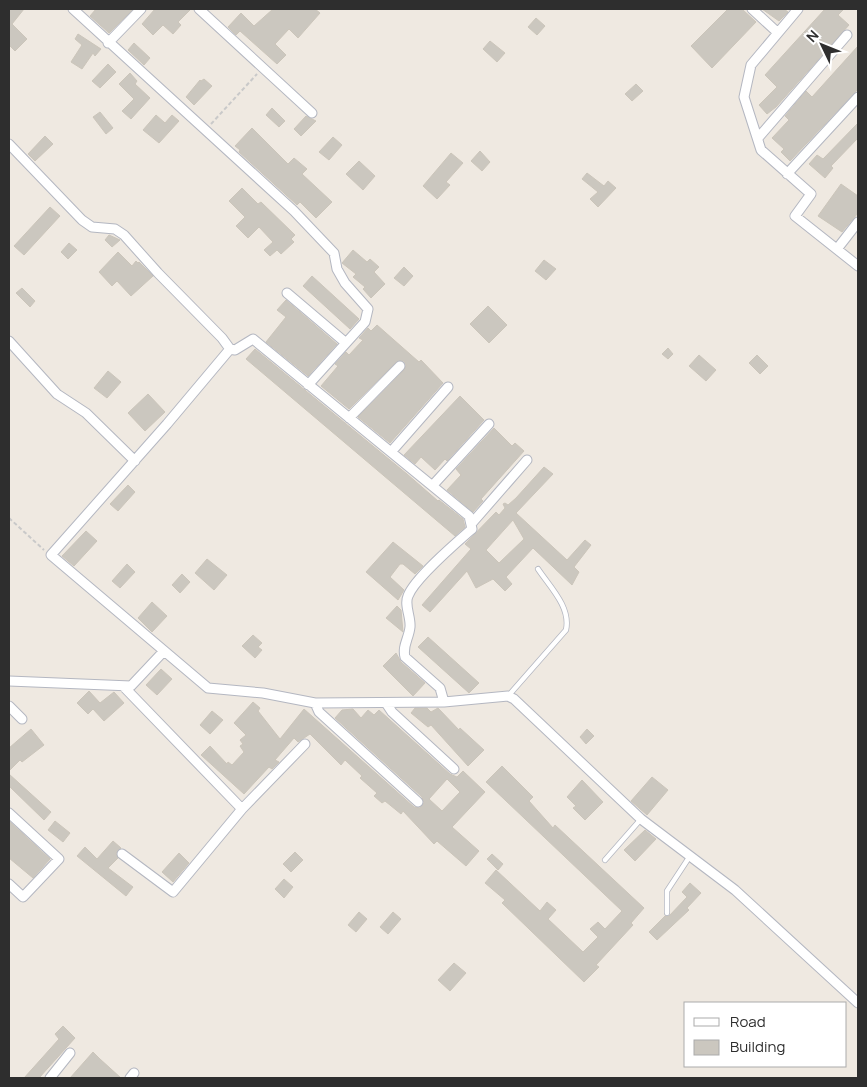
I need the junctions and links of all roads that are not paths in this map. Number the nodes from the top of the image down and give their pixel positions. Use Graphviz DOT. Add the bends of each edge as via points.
graph roads {
  1 [pos="73,9"];
  2 [pos="141,9"];
  3 [pos="199,9"];
  4 [pos="752,9"];
  5 [pos="798,9"];
  6 [pos="777,32"];
  7 [pos="847,35"];
  8 [pos="108,43"];
  9 [pos="858,97"];
  10 [pos="312,113"];
  11 [pos="758,138"];
  12 [pos="9,144"];
  13 [pos="787,174"];
  14 [pos="858,222"];
  15 [pos="837,249"];
  16 [pos="858,266"];
  17 [pos="288,293"];
  18 [pos="9,341"];
  19 [pos="346,343"];
  20 [pos="230,349"];
  21 [pos="400,366"];
  22 [pos="308,384"];
  23 [pos="448,387"];
  24 [pos="349,418"];
  25 [pos="490,424"];
  26 [pos="392,452"];
  27 [pos="527,460"];
  28 [pos="134,461"];
  29 [pos="433,485"];
  30 [pos="472,523"];
  31 [pos="538,569"];
  32 [pos="163,652"];
  33 [pos="9,681"];
  34 [pos="124,687"];
  35 [pos="508,696"];
  36 [pos="444,702"];
  37 [pos="314,703"];
  38 [pos="386,703"];
  39 [pos="9,706"];
  40 [pos="22,719"];
  41 [pos="305,744"];
  42 [pos="454,769"];
  43 [pos="418,802"];
  44 [pos="242,808"];
  45 [pos="9,813"];
  46 [pos="641,819"];
  47 [pos="122,854"];
  48 [pos="690,856"];
  49 [pos="605,860"];
  50 [pos="9,884"];
  51 [pos="667,914"];
  52 [pos="858,1003"];
  53 [pos="70,1053"];
  54 [pos="50,1078"];
  1 -- 8 [label="street"];
  2 -- 8 [label="street"];
  3 -- 10 [label="street"];
  4 -- 6 [label="street"];
  5 -- 6 [label="street"];
  6 -- 11 [label="street" via="751,65 744,97"];
  7 -- 11 [label="street"];
  8 -- 19 [label="street" via="206,129 334,253 337,269 345,283 368,309 365,322"];
  9 -- 13 [label="street"];
  11 -- 13 [label="street" via="761,150"];
  12 -- 20 [label="street" via="82,220 92,227 115,229 124,235"];
  13 -- 15 [label="street" via="811,194 796,216"];
  14 -- 15 [label="street"];
  15 -- 16 [label="street"];
  17 -- 19 [label="street"];
  18 -- 28 [label="street" via="57,394 86,413"];
  19 -- 22 [label="street"];
  20 -- 22 [label="street" via="235,350 253,339"];
  20 -- 28 [label="street"];
  21 -- 24 [label="street"];
  22 -- 24 [label="street"];
  23 -- 26 [label="street"];
  24 -- 26 [label="street"];
  25 -- 29 [label="street"];
  26 -- 29 [label="street"];
  27 -- 30 [label="street"];
  28 -- 32 [label="street" via="51,555"];
  29 -- 30 [label="street" via="464,509"];
  30 -- 36 [label="street" via="472,529 440,557 411,590 407,600 410,619 405,657 440,688"];
  31 -- 35 [label="lane" via="562,603 568,620 566,630"];
  32 -- 34 [label="street" via="138,681"];
  32 -- 37 [label="street" via="208,688 263,693"];
  33 -- 34 [label="street"];
  34 -- 44 [label="street"];
  35 -- 36 [label="street"];
  35 -- 46 [label="street"];
  36 -- 38 [label="street"];
  37 -- 38 [label="street"];
  37 -- 43 [label="street" via="319,712"];
  38 -- 42 [label="street"];
  39 -- 40 [label="street"];
  41 -- 44 [label="street"];
  44 -- 47 [label="street" via="174,892"];
  45 -- 50 [label="street" via="59,860 23,897"];
  46 -- 48 [label="street"];
  46 -- 49 [label="lane"];
  48 -- 51 [label="lane" via="667,891"];
  48 -- 52 [label="street" via="735,890"];
  53 -- 54 [label="street"];
}
